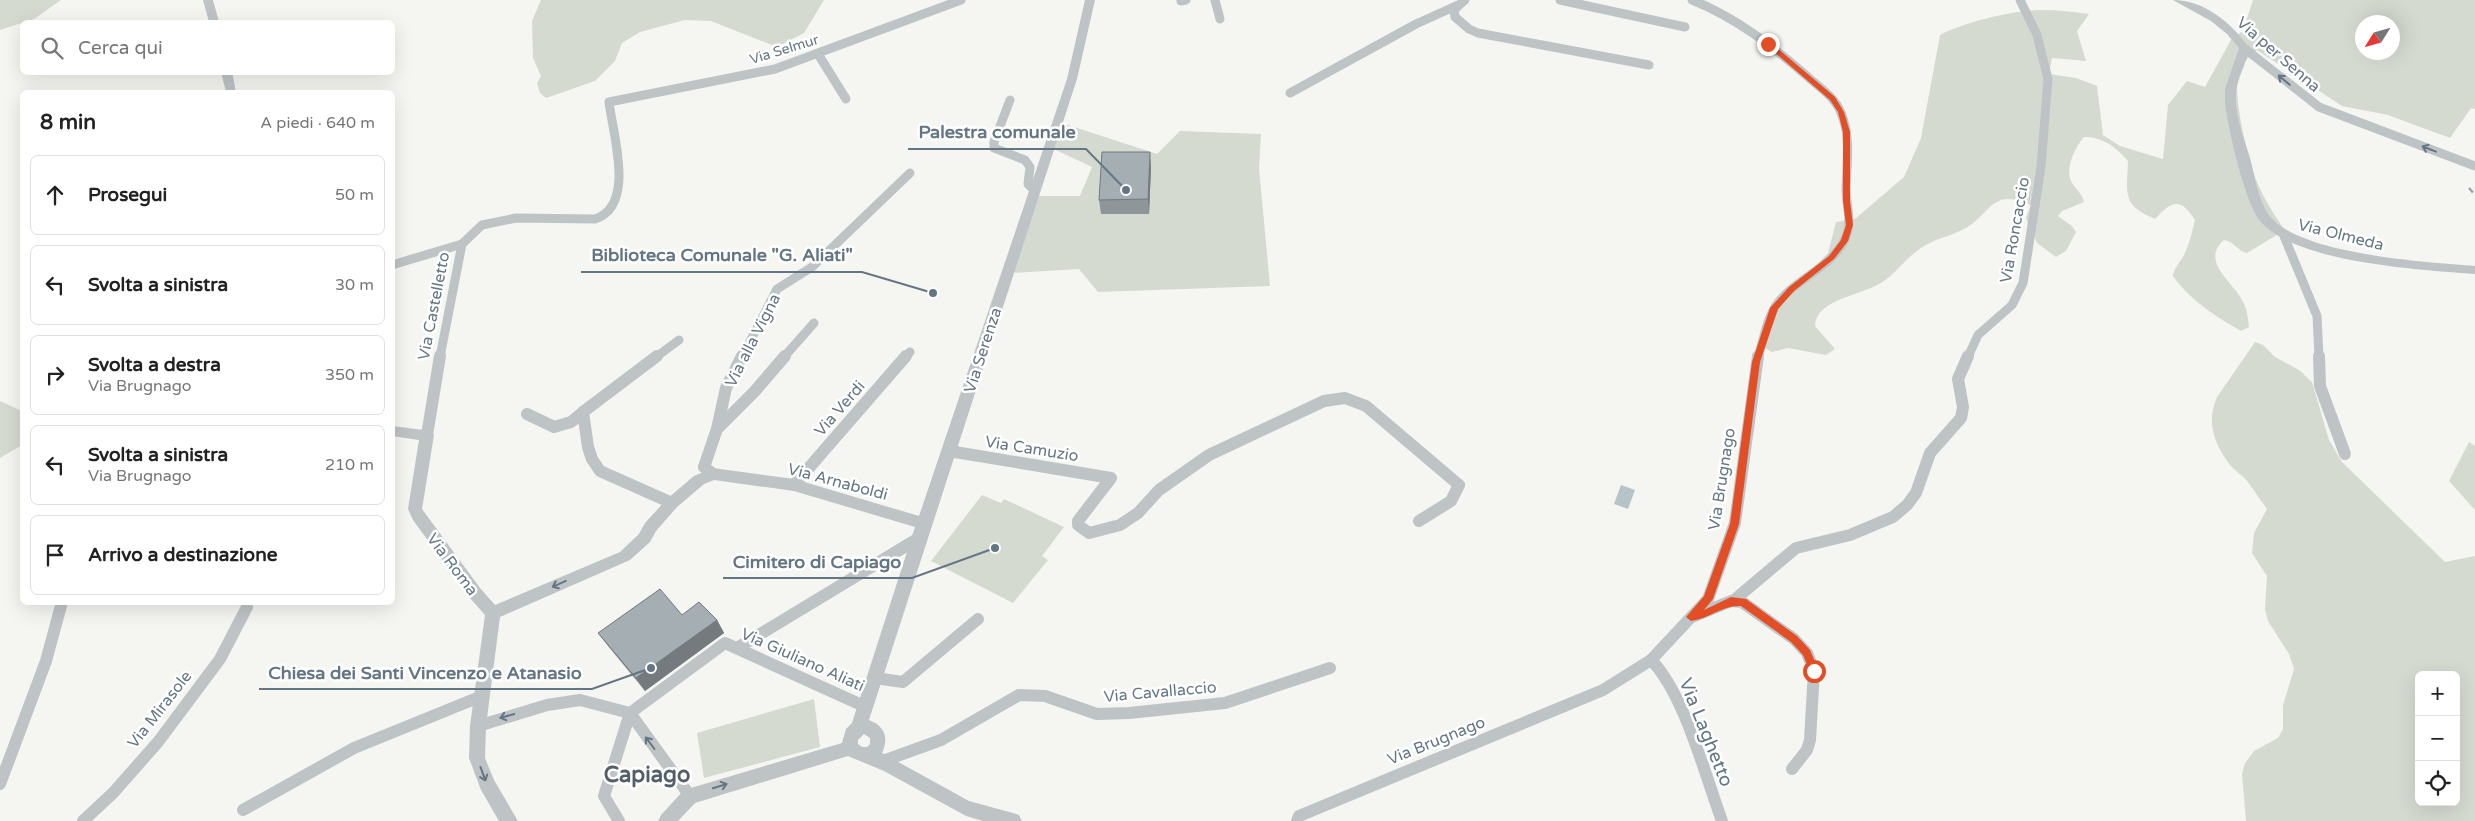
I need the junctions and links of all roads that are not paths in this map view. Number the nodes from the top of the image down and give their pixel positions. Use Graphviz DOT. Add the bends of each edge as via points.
graph roads {
  1 [pos="208,0"];
  2 [pos="961,0"];
  3 [pos="1090,0"];
  4 [pos="1181,0"];
  5 [pos="1186,0"];
  6 [pos="1215,0"];
  7 [pos="1560,0"];
  8 [pos="1692,0"];
  9 [pos="2020,0"];
  10 [pos="2178,0"];
  11 [pos="1461,2"];
  12 [pos="1220,18"];
  13 [pos="213,20"];
  14 [pos="1685,27"];
  15 [pos="2244,48"];
  16 [pos="818,54"];
  17 [pos="1649,66"];
  18 [pos="227,75"];
  19 [pos="230,90"];
  20 [pos="1290,93"];
  21 [pos="846,99"];
  22 [pos="1010,100"];
  23 [pos="609,102"];
  24 [pos="2475,166"];
  25 [pos="910,173"];
  26 [pos="1035,191"];
  27 [pos="2284,236"];
  28 [pos="462,244"];
  29 [pos="395,264"];
  30 [pos="2475,270"];
  31 [pos="814,323"];
  32 [pos="679,340"];
  33 [pos="910,352"];
  34 [pos="584,412"];
  35 [pos="527,414"];
  36 [pos="717,429"];
  37 [pos="395,432"];
  38 [pos="427,436"];
  39 [pos="949,450"];
  40 [pos="2345,454"];
  41 [pos="713,474"];
  42 [pos="794,485"];
  43 [pos="672,503"];
  44 [pos="1419,521"];
  45 [pos="924,523"];
  46 [pos="919,538"];
  47 [pos="1733,601"];
  48 [pos="61,605"];
  49 [pos="247,607"];
  50 [pos="493,613"];
  51 [pos="1691,617"];
  52 [pos="978,620"];
  53 [pos="731,645"];
  54 [pos="1652,660"];
  55 [pos="1330,668"];
  56 [pos="875,678"];
  57 [pos="482,696"];
  58 [pos="868,703"];
  59 [pos="630,713"];
  60 [pos="478,726"];
  61 [pos="865,729"];
  62 [pos="864,749"];
  63 [pos="888,763"];
  64 [pos="1792,769"];
  65 [pos="0,784"];
  66 [pos="690,796"];
  67 [pos="243,810"];
  68 [pos="987,818"];
  69 [pos="83,821"];
  70 [pos="509,821"];
  71 [pos="619,821"];
  72 [pos="666,821"];
  73 [pos="1013,821"];
  74 [pos="1297,821"];
  75 [pos="1722,821"];
  1 -- 13 [label="street"];
  2 -- 16 [label="street, Via Selmur"];
  3 -- 26 [label="street, Via Serenza" via="1072,79"];
  4 -- 5 [label="street"];
  6 -- 12 [label="street"];
  7 -- 14 [label="street"];
  8 -- 51 [label="street, Via Brugnago" via="1752,30 1833,99 1847,132 1846,201 1850,225 1844,241 1832,257 1791,289 1774,308 1756,362 1735,524 1708,599"];
  9 -- 47 [label="street, Via Roncaccio" via="2038,35 2048,79 2041,167 2023,283 2012,305 1978,335 1958,379 1963,407 1961,418 1930,453 1916,492 1907,505 1892,517 1850,535 1796,548"];
  10 -- 15 [label="street, Via per Senna" via="2214,18"];
  11 -- 17 [label="street" via="1454,10 1455,18 1478,33"];
  11 -- 20 [label="street"];
  24 -- 15 [label="street, Via per Senna, one-way" via="2319,107"];
  15 -- 27 [label="street, Via Olmeda" via="2232,82 2232,107 2264,218"];
  16 -- 21 [label="street"];
  16 -- 23 [label="street, Via Selmur" via="775,69"];
  18 -- 19 [label="street"];
  22 -- 26 [label="street" via="994,148 1025,160 1030,167 1028,184"];
  23 -- 28 [label="street, Via Castelletto" via="620,182 620,191 611,212 595,219 516,218 496,221 482,225"];
  25 -- 36 [label="street, Via alla Vigna" via="812,268 777,289 726,388"];
  26 -- 39 [label="street, Via Serenza"];
  27 -- 30 [label="street, Via Olmeda" via="2296,242 2381,261"];
  27 -- 40 [label="street" via="2317,316 2320,386"];
  28 -- 29 [label="street"];
  28 -- 38 [label="street, Via Castelletto"];
  31 -- 36 [label="street" via="756,391"];
  32 -- 34 [label="street"];
  33 -- 42 [label="street, Via Verdi"];
  34 -- 35 [label="street" via="571,422 554,427"];
  34 -- 43 [label="street" via="588,448 600,471"];
  36 -- 41 [label="street, Via alla Vigna" via="704,468"];
  37 -- 38 [label="street"];
  38 -- 50 [label="street, Via Roma" via="416,510 425,528"];
  39 -- 44 [label="street, Via Camuzio" via="1111,478 1078,521 1078,526 1089,533 1120,525 1138,513 1159,490 1209,455 1324,401 1345,398 1366,406 1459,485 1451,500"];
  39 -- 45 [label="street, Via Serenza"];
  41 -- 42 [label="street, Via Arnaboldi"];
  41 -- 43 [label="street" via="699,480"];
  42 -- 45 [label="street, Via Arnaboldi"];
  43 -- 50 [label="street, one-way" via="625,556"];
  45 -- 46 [label="street, Via Serenza"];
  46 -- 53 [label="street"];
  46 -- 56 [label="street, Via Serenza"];
  47 -- 51 [label="street, Via Roncaccio"];
  47 -- 64 [label="street" via="1742,602 1794,639 1807,653 1814,671 1810,740 1807,750"];
  48 -- 65 [label="street" via="46,661"];
  49 -- 69 [label="street, Via Mirasole" via="220,659 158,742"];
  50 -- 57 [label="street"];
  51 -- 54 [label="street, Via Brugnago"];
  52 -- 56 [label="street" via="903,682"];
  53 -- 58 [label="street, Via Giuliano Aliati"];
  53 -- 59 [label="street"];
  54 -- 74 [label="street, Via Brugnago" via="1603,690 1299,816"];
  54 -- 75 [label="street, Via Laghetto" via="1679,703"];
  55 -- 63 [label="street, Via Cavallaccio" via="1225,703 1129,713 1097,714 1045,696 1019,696 941,740"];
  56 -- 58 [label="street, Via Serenza"];
  57 -- 60 [label="street"];
  57 -- 67 [label="street" via="354,748"];
  58 -- 61 [label="street, Via Serenza"];
  59 -- 60 [label="street, one-way" via="580,700 547,705"];
  66 -- 59 [label="street, one-way"];
  59 -- 71 [label="street" via="604,796"];
  60 -- 70 [label="street, one-way" via="477,758 487,784"];
  61 -- 62 [label="street, Via Serenza" via="851,736"];
  61 -- 62 [label="street" via="878,735"];
  62 -- 63 [label="street"];
  66 -- 62 [label="street, one-way"];
  63 -- 68 [label="street"];
  66 -- 72 [label="street"];
  68 -- 73 [label="street"];
}
